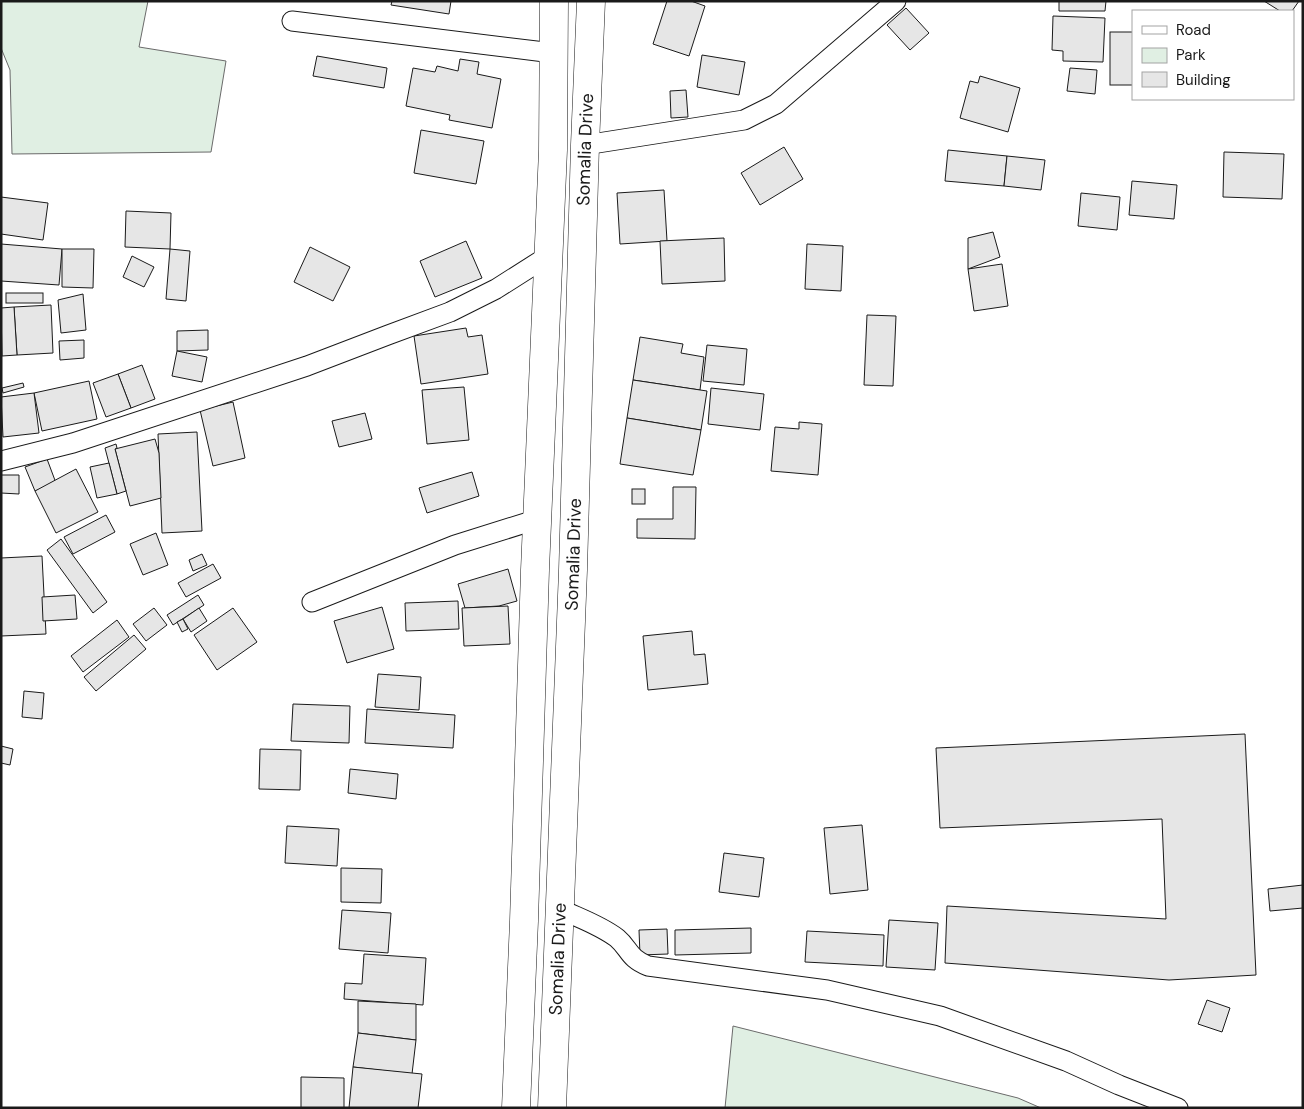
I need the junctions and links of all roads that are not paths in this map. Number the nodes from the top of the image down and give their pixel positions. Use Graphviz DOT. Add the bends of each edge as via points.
graph roads {
  1 [pos="554,1"];
  2 [pos="591,1"];
  3 [pos="896,1"];
  4 [pos="292,21"];
  5 [pos="554,53"];
  6 [pos="585,145"];
  7 [pos="548,256"];
  8 [pos="1,461"];
  9 [pos="538,519"];
  10 [pos="312,602"];
  11 [pos="560,909"];
  12 [pos="516,1108"];
  13 [pos="552,1108"];
  14 [pos="1178,1108"];
  1 -- 5 [label="main road, Somalia Drive"];
  2 -- 6 [label="main road, Somalia Drive"];
  3 -- 6 [label="street" via="776,104 744,120"];
  4 -- 5 [label="street"];
  5 -- 7 [label="main road, Somalia Drive"];
  6 -- 11 [label="main road, Somalia Drive" via="574,560"];
  7 -- 8 [label="street" via="496,289 450,312 307,366 73,442"];
  7 -- 9 [label="main road, Somalia Drive"];
  9 -- 10 [label="street" via="455,545"];
  9 -- 12 [label="main road, Somalia Drive"];
  11 -- 13 [label="main road, Somalia Drive"];
  11 -- 14 [label="street" via="618,939 638,962 648,966 827,990 940,1016 1066,1062"];
}
